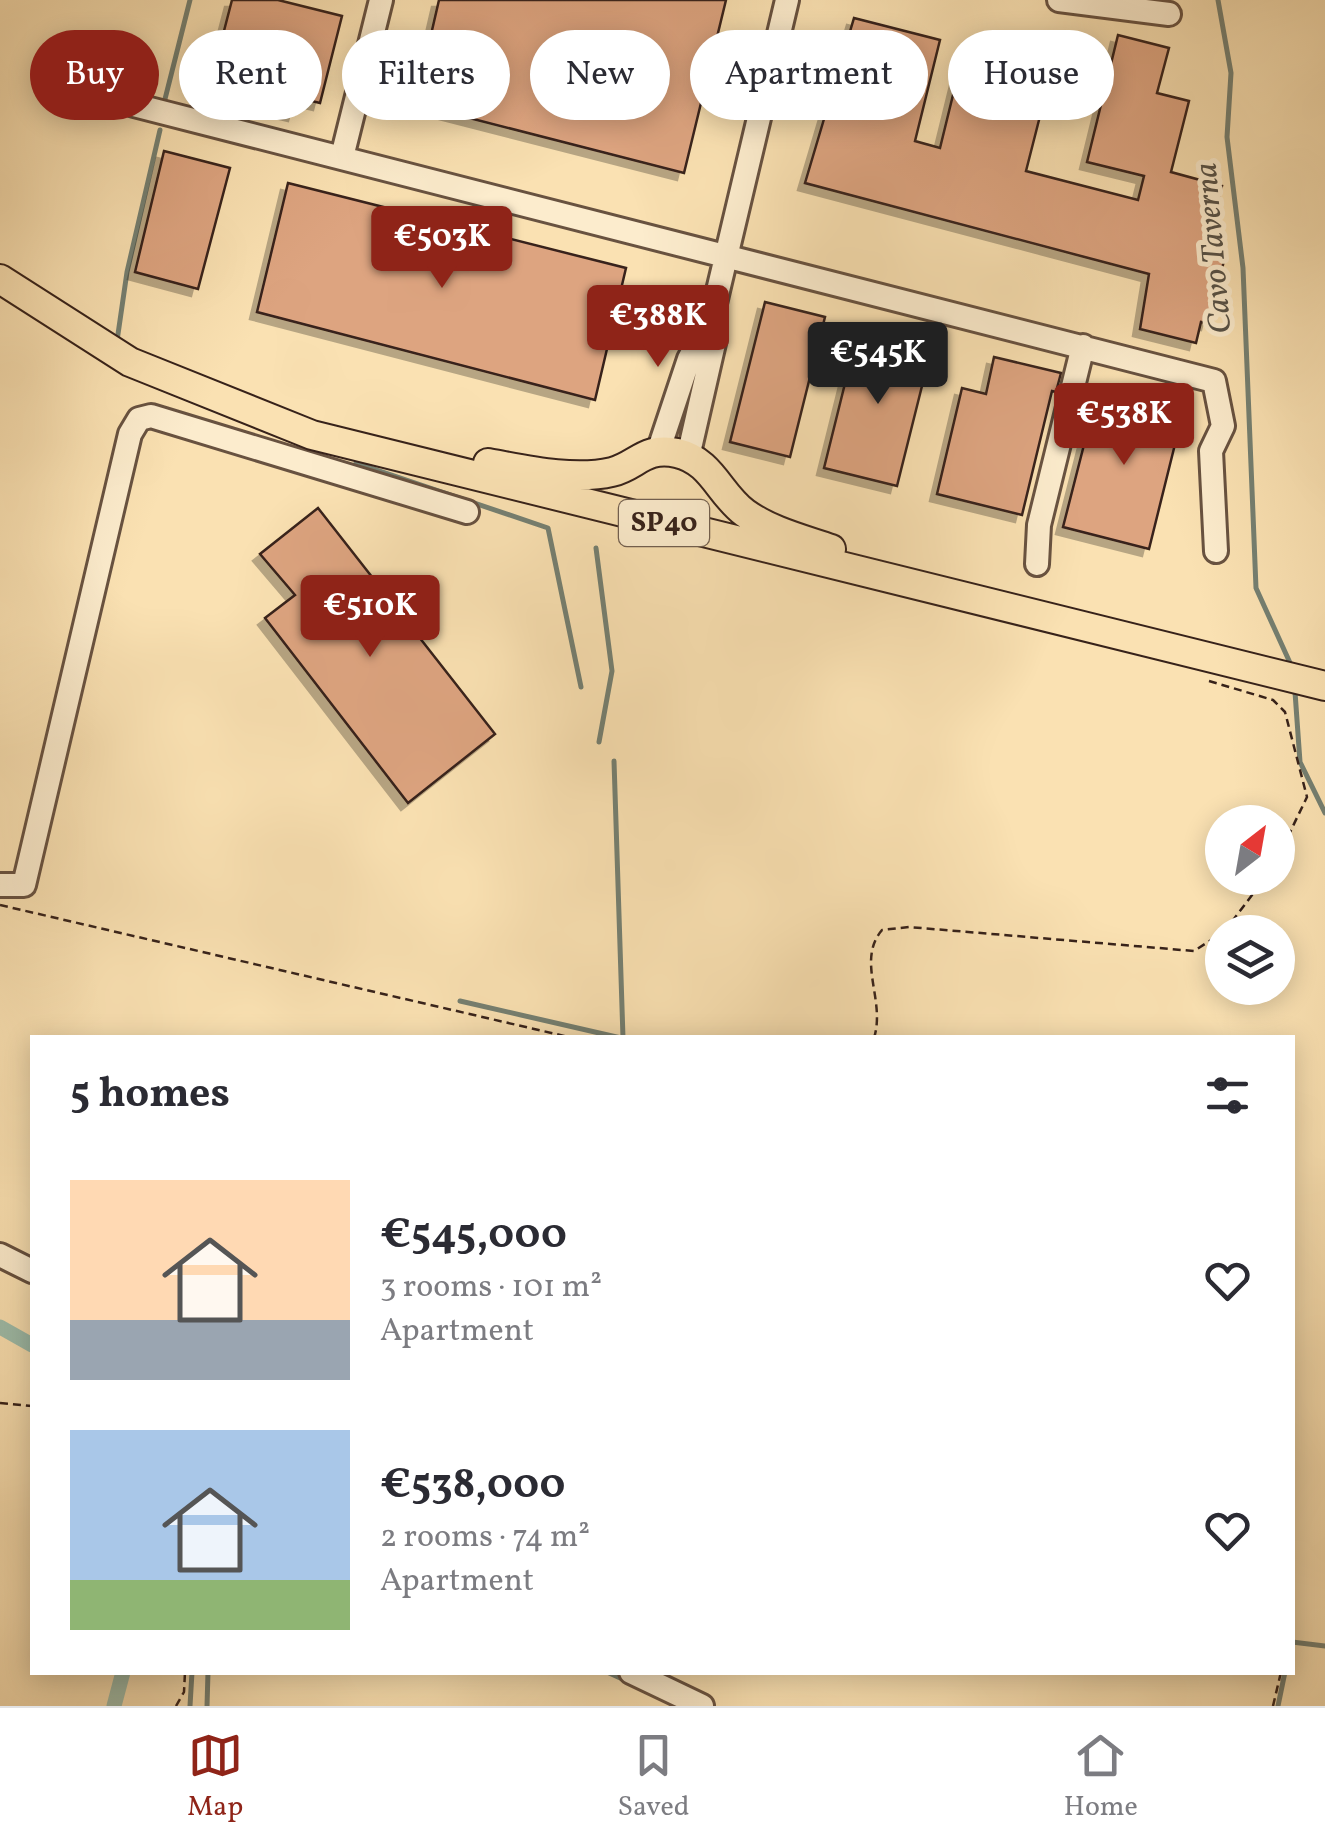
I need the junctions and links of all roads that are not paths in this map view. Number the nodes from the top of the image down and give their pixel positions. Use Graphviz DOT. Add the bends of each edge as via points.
graph roads {
  1 [pos="381,0"];
  2 [pos="787,0"];
  3 [pos="1059,0"];
  4 [pos="1169,14"];
  5 [pos="159,111"];
  6 [pos="342,157"];
  7 [pos="728,254"];
  8 [pos="0,280"];
  9 [pos="712,316"];
  10 [pos="1083,346"];
  11 [pos="354,445"];
  12 [pos="658,452"];
  13 [pos="688,457"];
  14 [pos="468,512"];
  15 [pos="1216,551"];
  16 [pos="1037,564"];
  17 [pos="974,599"];
  18 [pos="1325,686"];
  19 [pos="2,891"];
  20 [pos="0,1255"];
  21 [pos="30,1269"];
  22 [pos="637,1675"];
  23 [pos="702,1706"];
  1 -- 6 [label="street"];
  2 -- 7 [label="street"];
  3 -- 4 [label="street"];
  5 -- 6 [label="street"];
  6 -- 7 [label="street"];
  7 -- 9 [label="street"];
  7 -- 10 [label="street"];
  8 -- 11 [label="main road, SP40" via="130,362 228,405"];
  9 -- 12 [label="street" via="689,359"];
  9 -- 13 [label="street" via="716,339"];
  10 -- 15 [label="street" via="1214,381 1223,426 1212,451"];
  10 -- 16 [label="street" via="1039,525"];
  11 -- 12 [label="main road, SP40" via="570,473 616,471"];
  11 -- 17 [label="main road, SP40"];
  12 -- 13 [label="main road, SP40"];
  13 -- 17 [label="main road, SP40" via="744,512 774,529"];
  14 -- 19 [label="street" via="152,416 138,419 24,885"];
  17 -- 18 [label="main road, SP40"];
  20 -- 21 [label="street"];
  22 -- 23 [label="street"];
}
